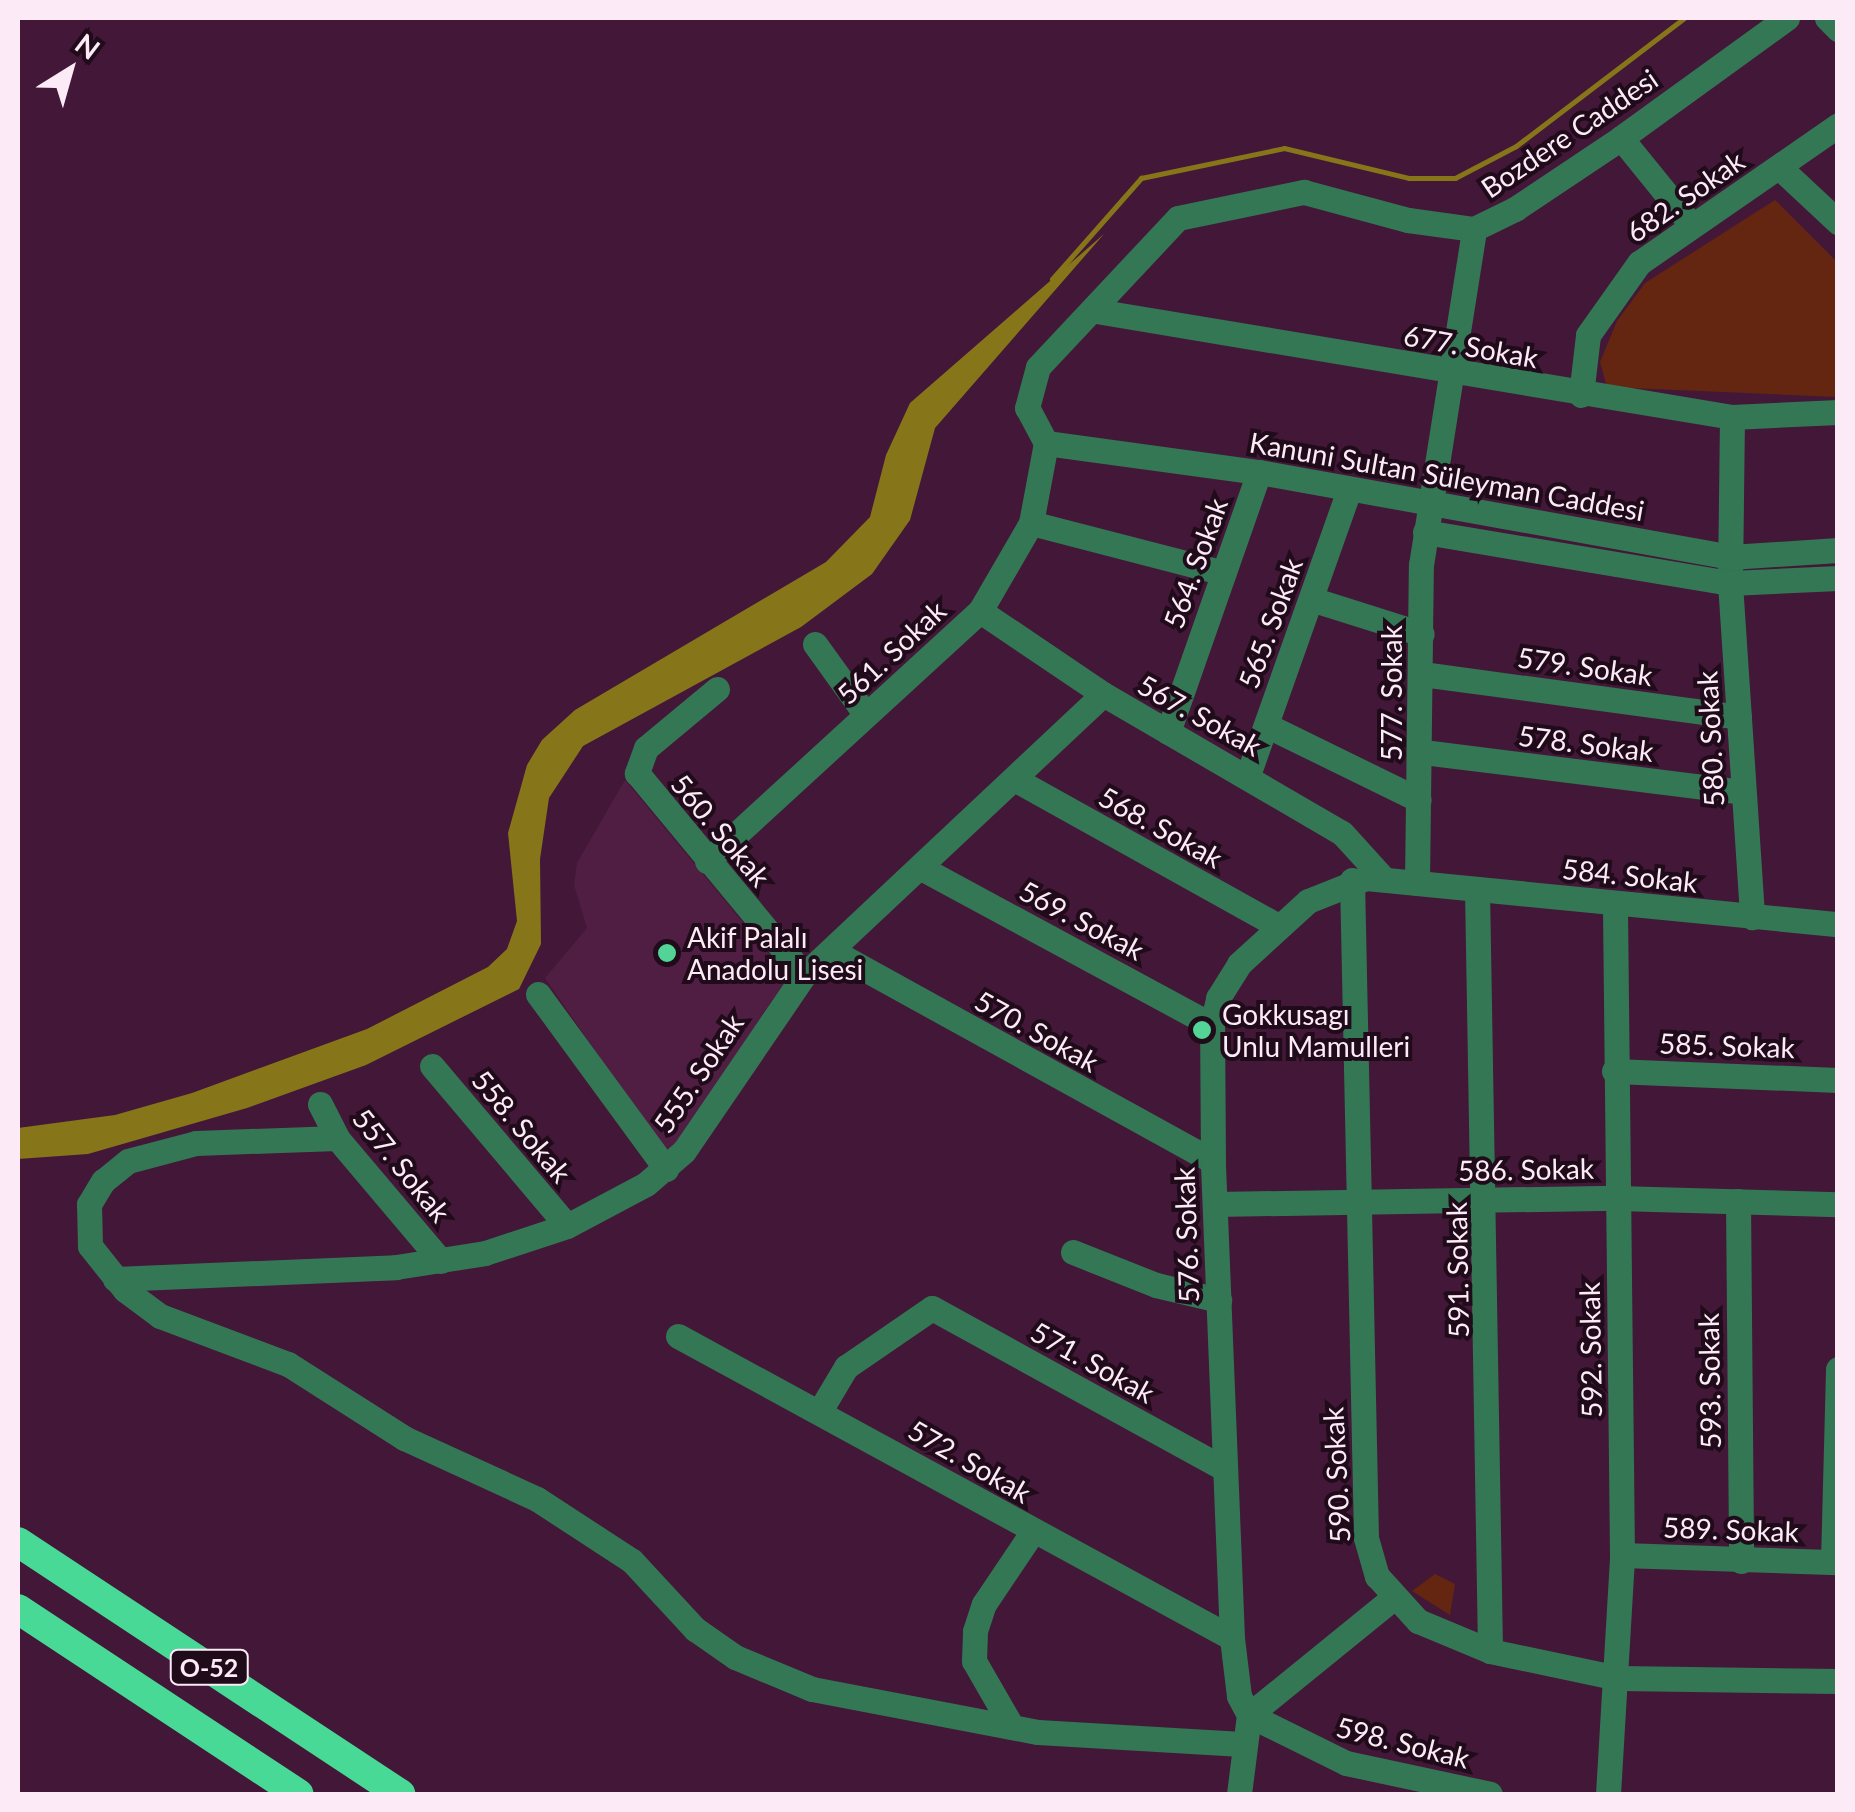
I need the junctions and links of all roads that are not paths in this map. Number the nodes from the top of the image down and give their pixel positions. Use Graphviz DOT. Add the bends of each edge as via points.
graph roads {
  1 [pos="1787,18"];
  2 [pos="1827,18"];
  3 [pos="1838,29"];
  4 [pos="1838,126"];
  5 [pos="1621,138"];
  6 [pos="1779,167"];
  7 [pos="1689,222"];
  8 [pos="1838,222"];
  9 [pos="1474,228"];
  10 [pos="1096,312"];
  11 [pos="1452,374"];
  12 [pos="1582,395"];
  13 [pos="1838,412"];
  14 [pos="1732,417"];
  15 [pos="1046,442"];
  16 [pos="1260,472"];
  17 [pos="1349,490"];
  18 [pos="1431,505"];
  19 [pos="1031,523"];
  20 [pos="1425,532"];
  21 [pos="1838,550"];
  22 [pos="1730,570"];
  23 [pos="1224,574"];
  24 [pos="1838,578"];
  25 [pos="1311,599"];
  26 [pos="980,611"];
  27 [pos="1422,634"];
  28 [pos="814,644"];
  29 [pos="1422,674"];
  30 [pos="717,689"];
  31 [pos="1103,694"];
  32 [pos="866,715"];
  33 [pos="1739,717"];
  34 [pos="1266,725"];
  35 [pos="1168,732"];
  36 [pos="1422,752"];
  37 [pos="1248,776"];
  38 [pos="1016,780"];
  39 [pos="1743,792"];
  40 [pos="1419,800"];
  41 [pos="707,861"];
  42 [pos="923,869"];
  43 [pos="1382,878"];
  44 [pos="1352,880"];
  45 [pos="1417,883"];
  46 [pos="1477,889"];
  47 [pos="1615,904"];
  48 [pos="1752,917"];
  49 [pos="1838,924"];
  50 [pos="1278,926"];
  51 [pos="834,952"];
  52 [pos="804,975"];
  53 [pos="538,994"];
  54 [pos="1212,1025"];
  55 [pos="432,1066"];
  56 [pos="1614,1071"];
  57 [pos="1838,1080"];
  58 [pos="320,1104"];
  59 [pos="337,1138"];
  60 [pos="1213,1161"];
  61 [pos="666,1169"];
  62 [pos="1617,1198"];
  63 [pos="1486,1199"];
  64 [pos="1738,1201"];
  65 [pos="1214,1204"];
  66 [pos="1356,1204"];
  67 [pos="1838,1204"];
  68 [pos="567,1226"];
  69 [pos="1073,1252"];
  70 [pos="441,1261"];
  71 [pos="115,1280"];
  72 [pos="1219,1300"];
  73 [pos="678,1336"];
  74 [pos="1838,1370"];
  75 [pos="821,1410"];
  76 [pos="1225,1469"];
  77 [pos="1033,1531"];
  78 [pos="18,1542"];
  79 [pos="1622,1555"];
  80 [pos="1741,1561"];
  81 [pos="1835,1562"];
  82 [pos="1393,1598"];
  83 [pos="18,1609"];
  84 [pos="1232,1638"];
  85 [pos="1490,1651"];
  86 [pos="1618,1678"];
  87 [pos="1838,1681"];
  88 [pos="1249,1715"];
  89 [pos="1012,1728"];
  90 [pos="1242,1744"];
  91 [pos="300,1794"];
  92 [pos="400,1794"];
  93 [pos="1239,1794"];
  94 [pos="1490,1794"];
  95 [pos="1608,1794"];
  1 -- 5 [label="street, Bozdere Caddesi"];
  2 -- 3 [label="street"];
  4 -- 6 [label="street, 682. Sokak"];
  5 -- 7 [label="street"];
  5 -- 9 [label="street, Bozdere Caddesi" via="1515,209"];
  6 -- 7 [label="street, 682. Sokak"];
  6 -- 8 [label="street"];
  7 -- 12 [label="street, 682. Sokak" via="1639,263 1598,315 1582,363"];
  9 -- 10 [label="street, Bozdere Caddesi" via="1408,220 1304,192 1261,196 1166,227"];
  9 -- 11 [label="street, 577. Sokak"];
  10 -- 11 [label="street, 677. Sokak"];
  10 -- 15 [label="street, Bozdere Caddesi" via="1038,367 1030,384 1027,408"];
  11 -- 12 [label="street, 677. Sokak"];
  11 -- 18 [label="street, 577. Sokak"];
  12 -- 14 [label="street, 677. Sokak"];
  13 -- 14 [label="street, 677. Sokak"];
  14 -- 22 [label="street, 580. Sokak"];
  15 -- 16 [label="street, Kanuni Sultan Süleyman Caddesi"];
  15 -- 19 [label="street, 561. Sokak"];
  16 -- 17 [label="street, Kanuni Sultan Süleyman Caddesi"];
  16 -- 23 [label="street, 564. Sokak"];
  17 -- 18 [label="street, Kanuni Sultan Süleyman Caddesi"];
  17 -- 25 [label="street, 565. Sokak"];
  18 -- 20 [label="street, 577. Sokak"];
  18 -- 22 [label="street, Kanuni Sultan Süleyman Caddesi"];
  19 -- 23 [label="street"];
  19 -- 26 [label="street, 561. Sokak"];
  20 -- 22 [label="street"];
  20 -- 27 [label="street, 577. Sokak"];
  21 -- 22 [label="street, Kanuni Sultan Süleyman Caddesi"];
  22 -- 24 [label="street"];
  22 -- 33 [label="street, 580. Sokak"];
  23 -- 35 [label="street, 564. Sokak"];
  25 -- 27 [label="street"];
  25 -- 34 [label="street, 565. Sokak"];
  26 -- 31 [label="street, 567. Sokak"];
  26 -- 32 [label="street, 561. Sokak"];
  27 -- 29 [label="street, 577. Sokak"];
  28 -- 32 [label="street"];
  29 -- 33 [label="street, 579. Sokak"];
  29 -- 36 [label="street, 577. Sokak"];
  30 -- 41 [label="street, 560. Sokak" via="646,748 636,766 640,780"];
  31 -- 35 [label="street, 567. Sokak"];
  31 -- 38 [label="street, 555. Sokak"];
  32 -- 41 [label="street, 561. Sokak"];
  33 -- 39 [label="street, 580. Sokak"];
  34 -- 37 [label="street, 565. Sokak"];
  34 -- 40 [label="street"];
  35 -- 37 [label="street, 567. Sokak"];
  36 -- 39 [label="street, 578. Sokak"];
  36 -- 40 [label="street, 577. Sokak"];
  37 -- 43 [label="street, 567. Sokak" via="1342,833"];
  38 -- 42 [label="street, 555. Sokak"];
  38 -- 50 [label="street, 568. Sokak"];
  39 -- 48 [label="street, 580. Sokak"];
  40 -- 45 [label="street, 577. Sokak"];
  41 -- 52 [label="street, 560. Sokak"];
  42 -- 51 [label="street, 555. Sokak"];
  42 -- 54 [label="street, 569. Sokak"];
  43 -- 44 [label="street, 576. Sokak"];
  43 -- 45 [label="street, 576. Sokak"];
  44 -- 50 [label="street, 576. Sokak" via="1308,901"];
  44 -- 66 [label="street, 590. Sokak"];
  45 -- 46 [label="street, 584. Sokak"];
  46 -- 47 [label="street, 584. Sokak"];
  46 -- 63 [label="street, 591. Sokak"];
  47 -- 48 [label="street, 584. Sokak"];
  47 -- 56 [label="street, 592. Sokak"];
  48 -- 49 [label="street, 584. Sokak"];
  50 -- 54 [label="street, 576. Sokak" via="1226,983"];
  51 -- 52 [label="street, 555. Sokak"];
  51 -- 60 [label="street, 570. Sokak"];
  52 -- 61 [label="street, 555. Sokak"];
  53 -- 61 [label="street"];
  54 -- 60 [label="street, 576. Sokak"];
  55 -- 68 [label="street, 558. Sokak"];
  56 -- 57 [label="street, 585. Sokak"];
  56 -- 62 [label="street, 592. Sokak"];
  58 -- 59 [label="street, 557. Sokak"];
  59 -- 70 [label="street, 557. Sokak"];
  59 -- 71 [label="street" via="152,1152 110,1176 89,1204 87,1228 98,1263"];
  60 -- 65 [label="street, 576. Sokak"];
  61 -- 68 [label="street, 555. Sokak"];
  62 -- 63 [label="street, 586. Sokak"];
  62 -- 64 [label="street, 586. Sokak"];
  62 -- 79 [label="street, 592. Sokak"];
  63 -- 66 [label="street, 586. Sokak"];
  63 -- 85 [label="street, 591. Sokak"];
  64 -- 67 [label="street, 586. Sokak"];
  64 -- 80 [label="street, 593. Sokak"];
  65 -- 66 [label="street, 586. Sokak"];
  65 -- 72 [label="street, 576. Sokak"];
  66 -- 82 [label="street, 590. Sokak" via="1366,1538"];
  68 -- 70 [label="street, 555. Sokak"];
  69 -- 72 [label="street" via="1156,1285"];
  70 -- 71 [label="street, 555. Sokak"];
  71 -- 89 [label="street" via="160,1316 288,1364 404,1438 537,1498 632,1561 695,1629 736,1657 812,1689"];
  72 -- 76 [label="street, 576. Sokak"];
  73 -- 75 [label="street, 572. Sokak"];
  74 -- 81 [label="street"];
  75 -- 76 [label="street, 571. Sokak" via="846,1367 932,1308"];
  75 -- 77 [label="street, 572. Sokak"];
  76 -- 84 [label="street, 576. Sokak"];
  77 -- 84 [label="street, 572. Sokak"];
  77 -- 89 [label="street" via="984,1604 974,1631 974,1661"];
  78 -- 92 [label="highway, O-52"];
  79 -- 80 [label="street, 589. Sokak"];
  79 -- 86 [label="street, 592. Sokak"];
  80 -- 81 [label="street, 589. Sokak"];
  82 -- 85 [label="street, 590. Sokak" via="1436,1630"];
  82 -- 88 [label="street"];
  83 -- 91 [label="highway, O-52"];
  84 -- 88 [label="street, 576. Sokak" via="1239,1696"];
  85 -- 86 [label="street, 590. Sokak"];
  86 -- 87 [label="street, 590. Sokak"];
  86 -- 95 [label="street, 592. Sokak"];
  88 -- 90 [label="street"];
  88 -- 94 [label="street, 598. Sokak" via="1346,1763"];
  89 -- 90 [label="street"];
  90 -- 93 [label="street"];
}
